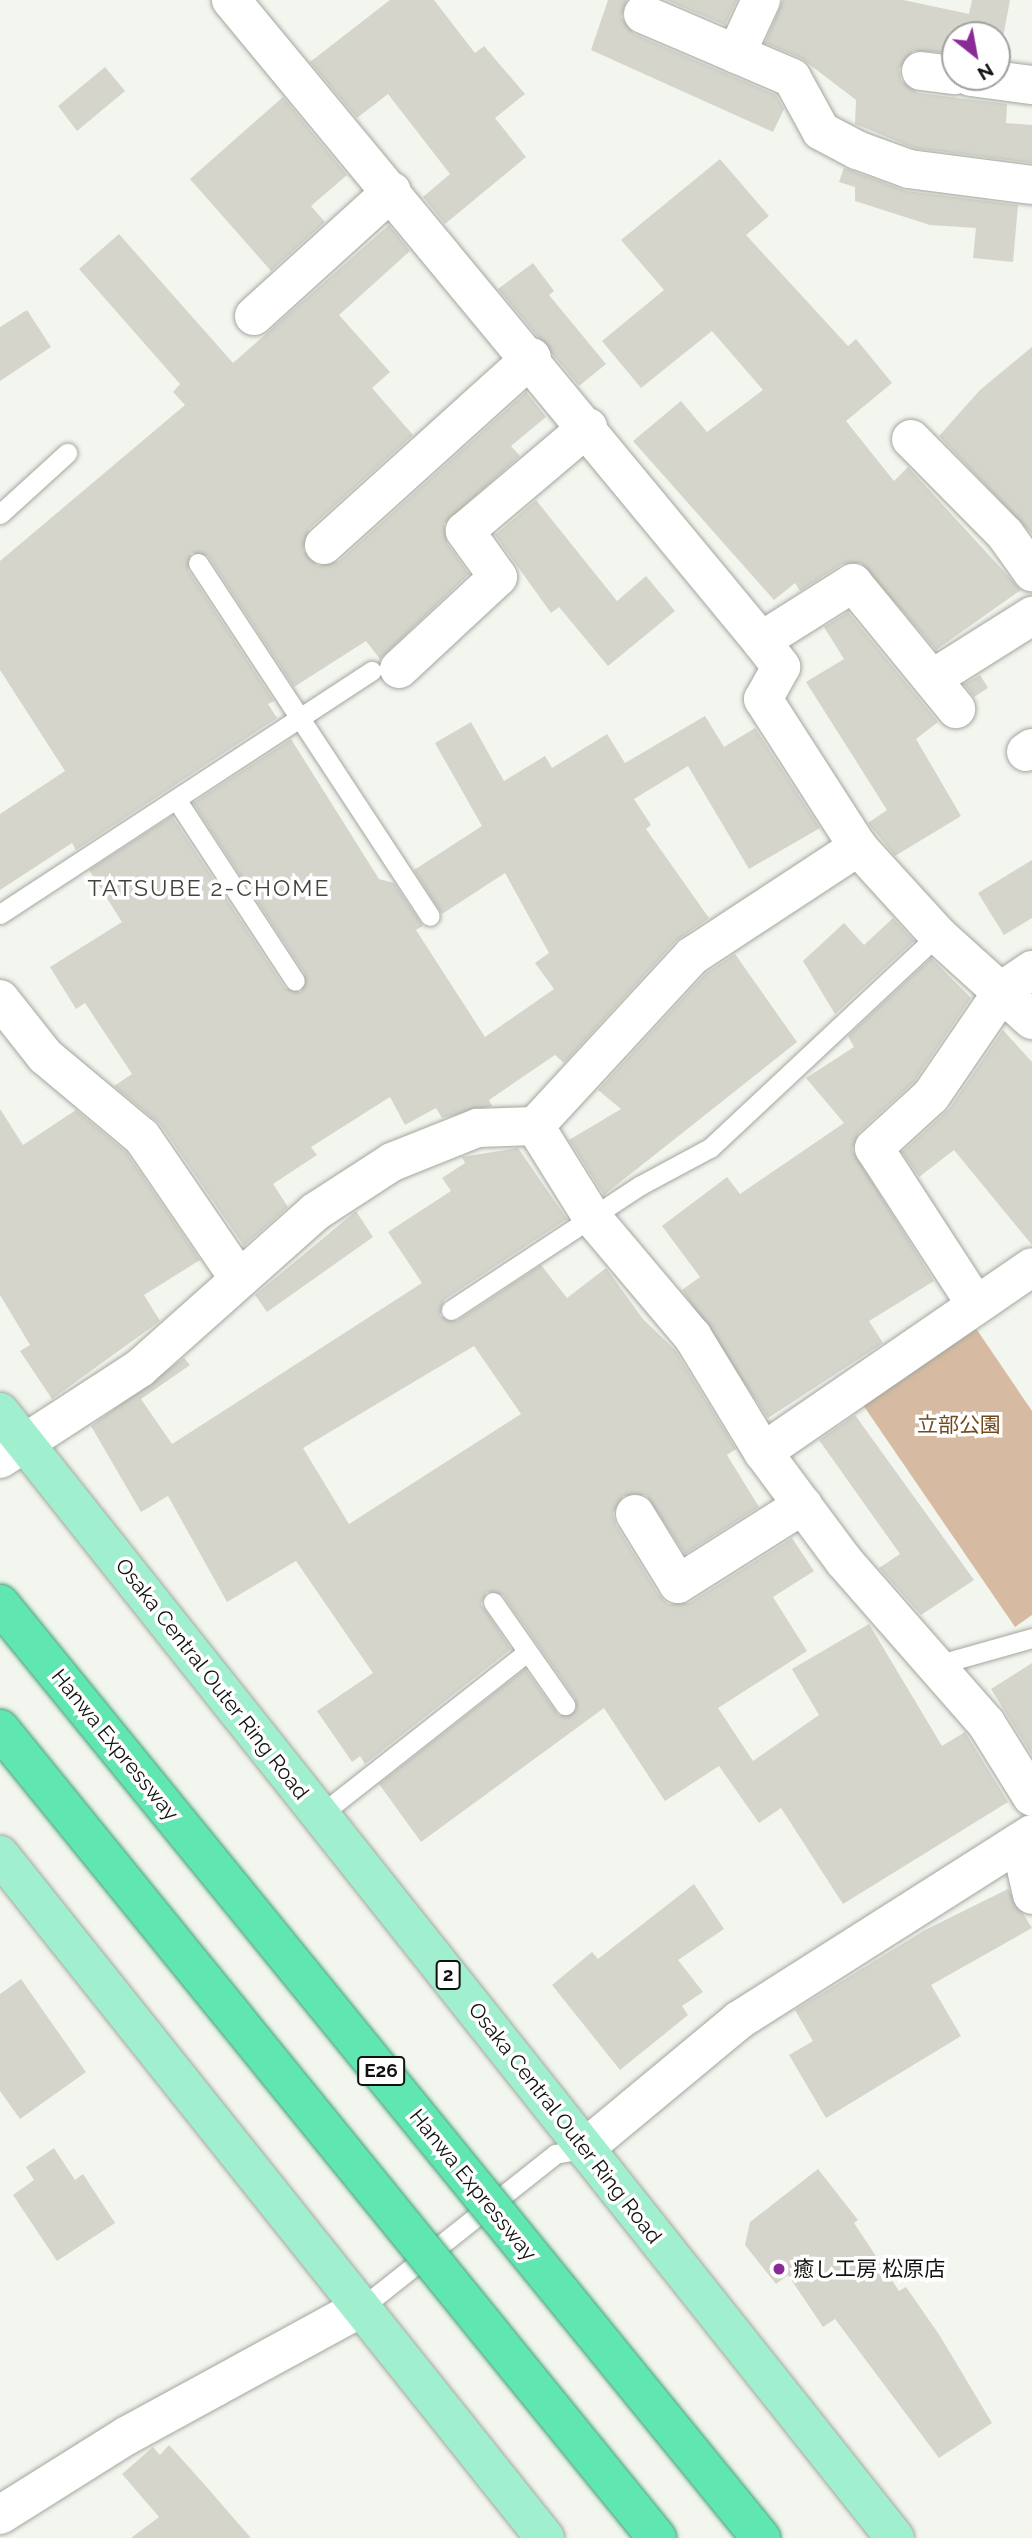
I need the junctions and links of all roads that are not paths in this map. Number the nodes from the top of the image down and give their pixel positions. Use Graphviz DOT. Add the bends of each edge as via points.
graph roads {
  1 [pos="231,0"];
  2 [pos="761,0"];
  3 [pos="643,15"];
  4 [pos="736,54"];
  5 [pos="1011,82"];
  6 [pos="1032,85"];
  7 [pos="1032,185"];
  8 [pos="392,191"];
  9 [pos="254,316"];
  10 [pos="533,357"];
  11 [pos="588,427"];
  12 [pos="911,439"];
  13 [pos="67,453"];
  14 [pos="0,514"];
  15 [pos="324,545"];
  16 [pos="198,563"];
  17 [pos="1032,572"];
  18 [pos="1032,616"];
  19 [pos="761,641"];
  20 [pos="386,670"];
  21 [pos="935,677"];
  22 [pos="956,709"];
  23 [pos="296,720"];
  24 [pos="176,799"];
  25 [pos="858,847"];
  26 [pos="0,914"];
  27 [pos="430,916"];
  28 [pos="938,935"];
  29 [pos="1018,980"];
  30 [pos="295,981"];
  31 [pos="0,999"];
  32 [pos="1032,1020"];
  33 [pos="536,1126"];
  34 [pos="591,1216"];
  35 [pos="1032,1267"];
  36 [pos="238,1277"];
  37 [pos="975,1305"];
  38 [pos="451,1310"];
  39 [pos="0,1412"];
  40 [pos="12,1451"];
  41 [pos="763,1451"];
  42 [pos="803,1505"];
  43 [pos="635,1514"];
  44 [pos="493,1602"];
  45 [pos="0,1604"];
  46 [pos="1032,1638"];
  47 [pos="527,1652"];
  48 [pos="936,1665"];
  49 [pos="565,1705"];
  50 [pos="0,1729"];
  51 [pos="1032,1797"];
  52 [pos="320,1815"];
  53 [pos="1026,1838"];
  54 [pos="0,1855"];
  55 [pos="1032,1895"];
  56 [pos="585,2148"];
  57 [pos="361,2308"];
  58 [pos="0,2515"];
  59 [pos="545,2538"];
  60 [pos="657,2538"];
  61 [pos="761,2538"];
  62 [pos="895,2538"];
  1 -- 8 [label="street"];
  2 -- 4 [label="street"];
  3 -- 4 [label="street"];
  4 -- 7 [label="street" via="792,78 821,131 857,150 909,169"];
  5 -- 6 [label="street"];
  8 -- 9 [label="street"];
  8 -- 10 [label="street"];
  10 -- 11 [label="street"];
  10 -- 15 [label="street"];
  11 -- 19 [label="street"];
  11 -- 20 [label="street" via="465,531 498,577"];
  12 -- 17 [label="street" via="1005,534"];
  13 -- 14 [label="lane"];
  16 -- 23 [label="lane"];
  18 -- 21 [label="street"];
  19 -- 21 [label="street" via="853,583"];
  19 -- 25 [label="street" via="780,667 763,699"];
  20 -- 23 [label="lane"];
  21 -- 22 [label="street"];
  23 -- 24 [label="lane"];
  23 -- 27 [label="lane"];
  24 -- 26 [label="lane"];
  24 -- 30 [label="lane"];
  25 -- 28 [label="street"];
  25 -- 33 [label="street" via="692,956"];
  28 -- 29 [label="street"];
  28 -- 34 [label="lane" via="710,1148"];
  29 -- 32 [label="street"];
  29 -- 37 [label="street" via="931,1096 874,1147"];
  31 -- 36 [label="street" via="45,1056 142,1137"];
  33 -- 34 [label="street"];
  33 -- 36 [label="street" via="477,1128 392,1162 315,1212"];
  34 -- 38 [label="lane"];
  34 -- 41 [label="street" via="694,1337"];
  35 -- 37 [label="street"];
  36 -- 40 [label="street" via="141,1368"];
  37 -- 41 [label="street"];
  39 -- 40 [label="main road, Osaka Central Outer Ring Road / 2"];
  40 -- 52 [label="main road, Osaka Central Outer Ring Road / 2"];
  41 -- 42 [label="street"];
  42 -- 43 [label="street" via="678,1584"];
  42 -- 48 [label="street"];
  44 -- 47 [label="lane"];
  45 -- 61 [label="highway, Hanwa Expressway / E26, bridge"];
  46 -- 48 [label="lane"];
  47 -- 49 [label="lane"];
  47 -- 52 [label="lane"];
  48 -- 51 [label="street" via="986,1723"];
  50 -- 60 [label="highway, bridge"];
  52 -- 56 [label="main road, Osaka Central Outer Ring Road / 2"];
  53 -- 55 [label="street"];
  53 -- 56 [label="street" via="739,2020"];
  54 -- 57 [label="main road"];
  56 -- 57 [label="lane" via="555,2154"];
  56 -- 62 [label="main road, Osaka Central Outer Ring Road / 2"];
  57 -- 58 [label="street" via="126,2436"];
  57 -- 59 [label="main road"];
}
